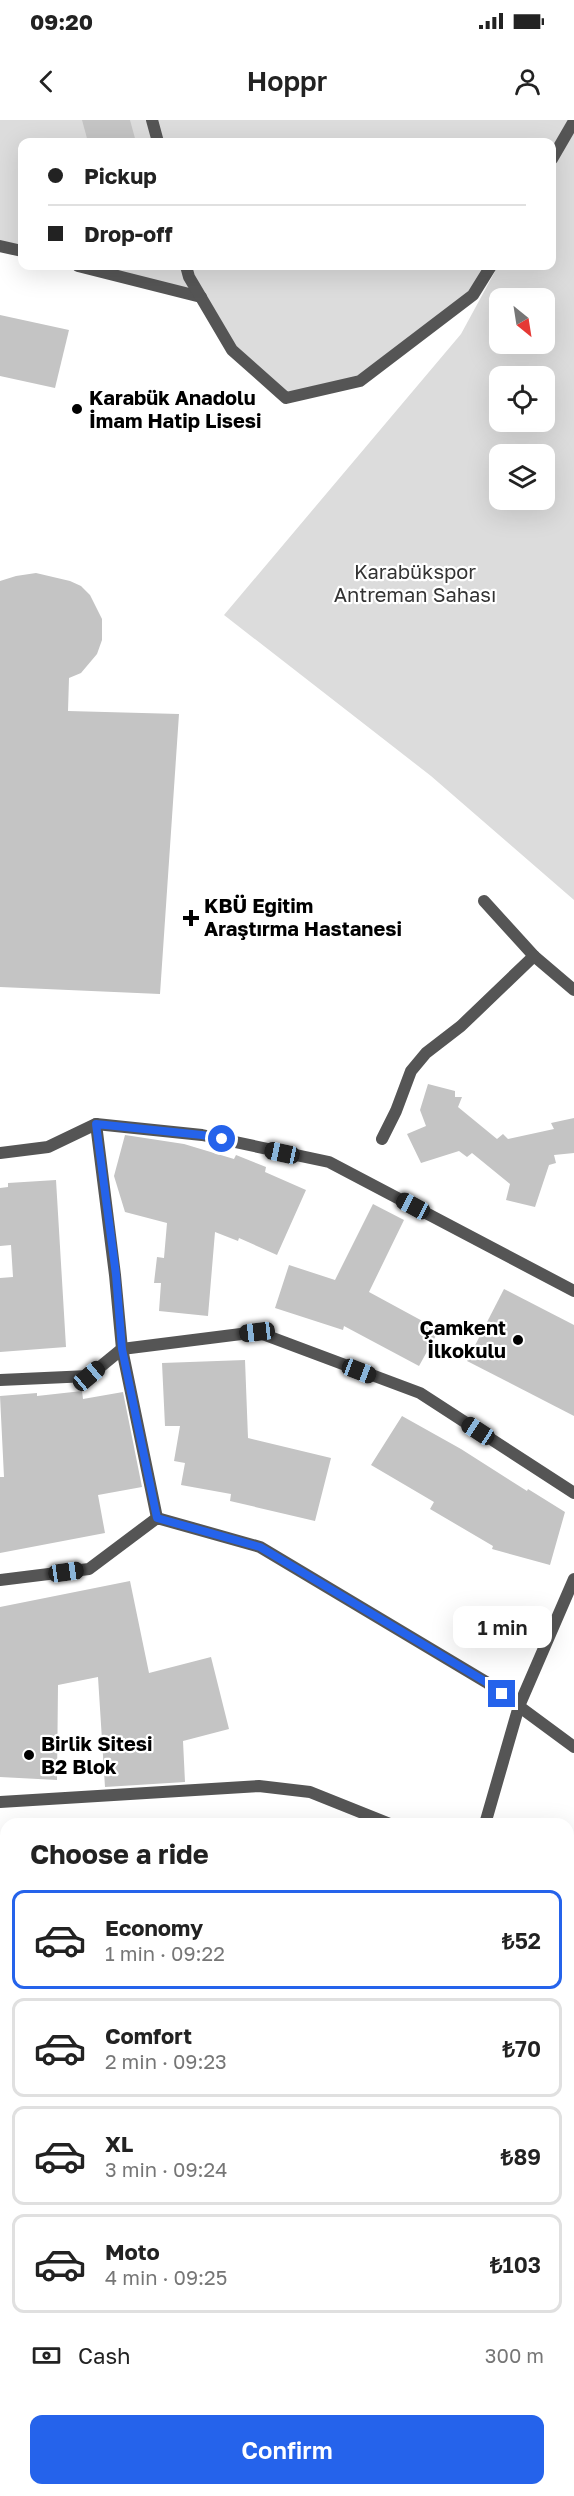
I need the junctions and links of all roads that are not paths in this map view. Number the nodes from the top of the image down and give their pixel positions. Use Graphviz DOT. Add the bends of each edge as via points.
graph roads {
  1 [pos="152,120"];
  2 [pos="574,121"];
  3 [pos="157,138"];
  4 [pos="556,152"];
  5 [pos="0,246"];
  6 [pos="18,250"];
  7 [pos="94,270"];
  8 [pos="187,270"];
  9 [pos="488,270"];
  10 [pos="201,297"];
  11 [pos="484,901"];
  12 [pos="534,956"];
  13 [pos="574,990"];
  14 [pos="96,1124"];
  15 [pos="382,1139"];
  16 [pos="0,1153"];
  17 [pos="574,1291"];
  18 [pos="122,1349"];
  19 [pos="0,1380"];
  20 [pos="574,1493"];
  21 [pos="157,1518"];
  22 [pos="574,1578"];
  23 [pos="0,1580"];
  24 [pos="519,1706"];
  25 [pos="574,1747"];
  26 [pos="0,1802"];
  27 [pos="375,1818"];
  28 [pos="487,1818"];
  1 -- 3 [label="street"];
  2 -- 4 [label="street"];
  5 -- 6 [label="street"];
  7 -- 10 [label="street"];
  8 -- 10 [label="street"];
  9 -- 10 [label="street" via="473,296 360,381 286,398 232,350"];
  11 -- 12 [label="street"];
  12 -- 13 [label="street"];
  12 -- 15 [label="street" via="462,1026 426,1053 405,1083"];
  14 -- 16 [label="street" via="48,1147"];
  14 -- 17 [label="street" via="202,1135 329,1162"];
  14 -- 18 [label="street"];
  18 -- 19 [label="street" via="89,1376"];
  18 -- 20 [label="street" via="257,1332 420,1394"];
  18 -- 21 [label="street"];
  21 -- 23 [label="street" via="89,1569"];
  21 -- 24 [label="street" via="260,1547 486,1682"];
  22 -- 24 [label="street"];
  24 -- 25 [label="street"];
  24 -- 28 [label="street"];
  26 -- 27 [label="street" via="259,1786 310,1792"];
}
